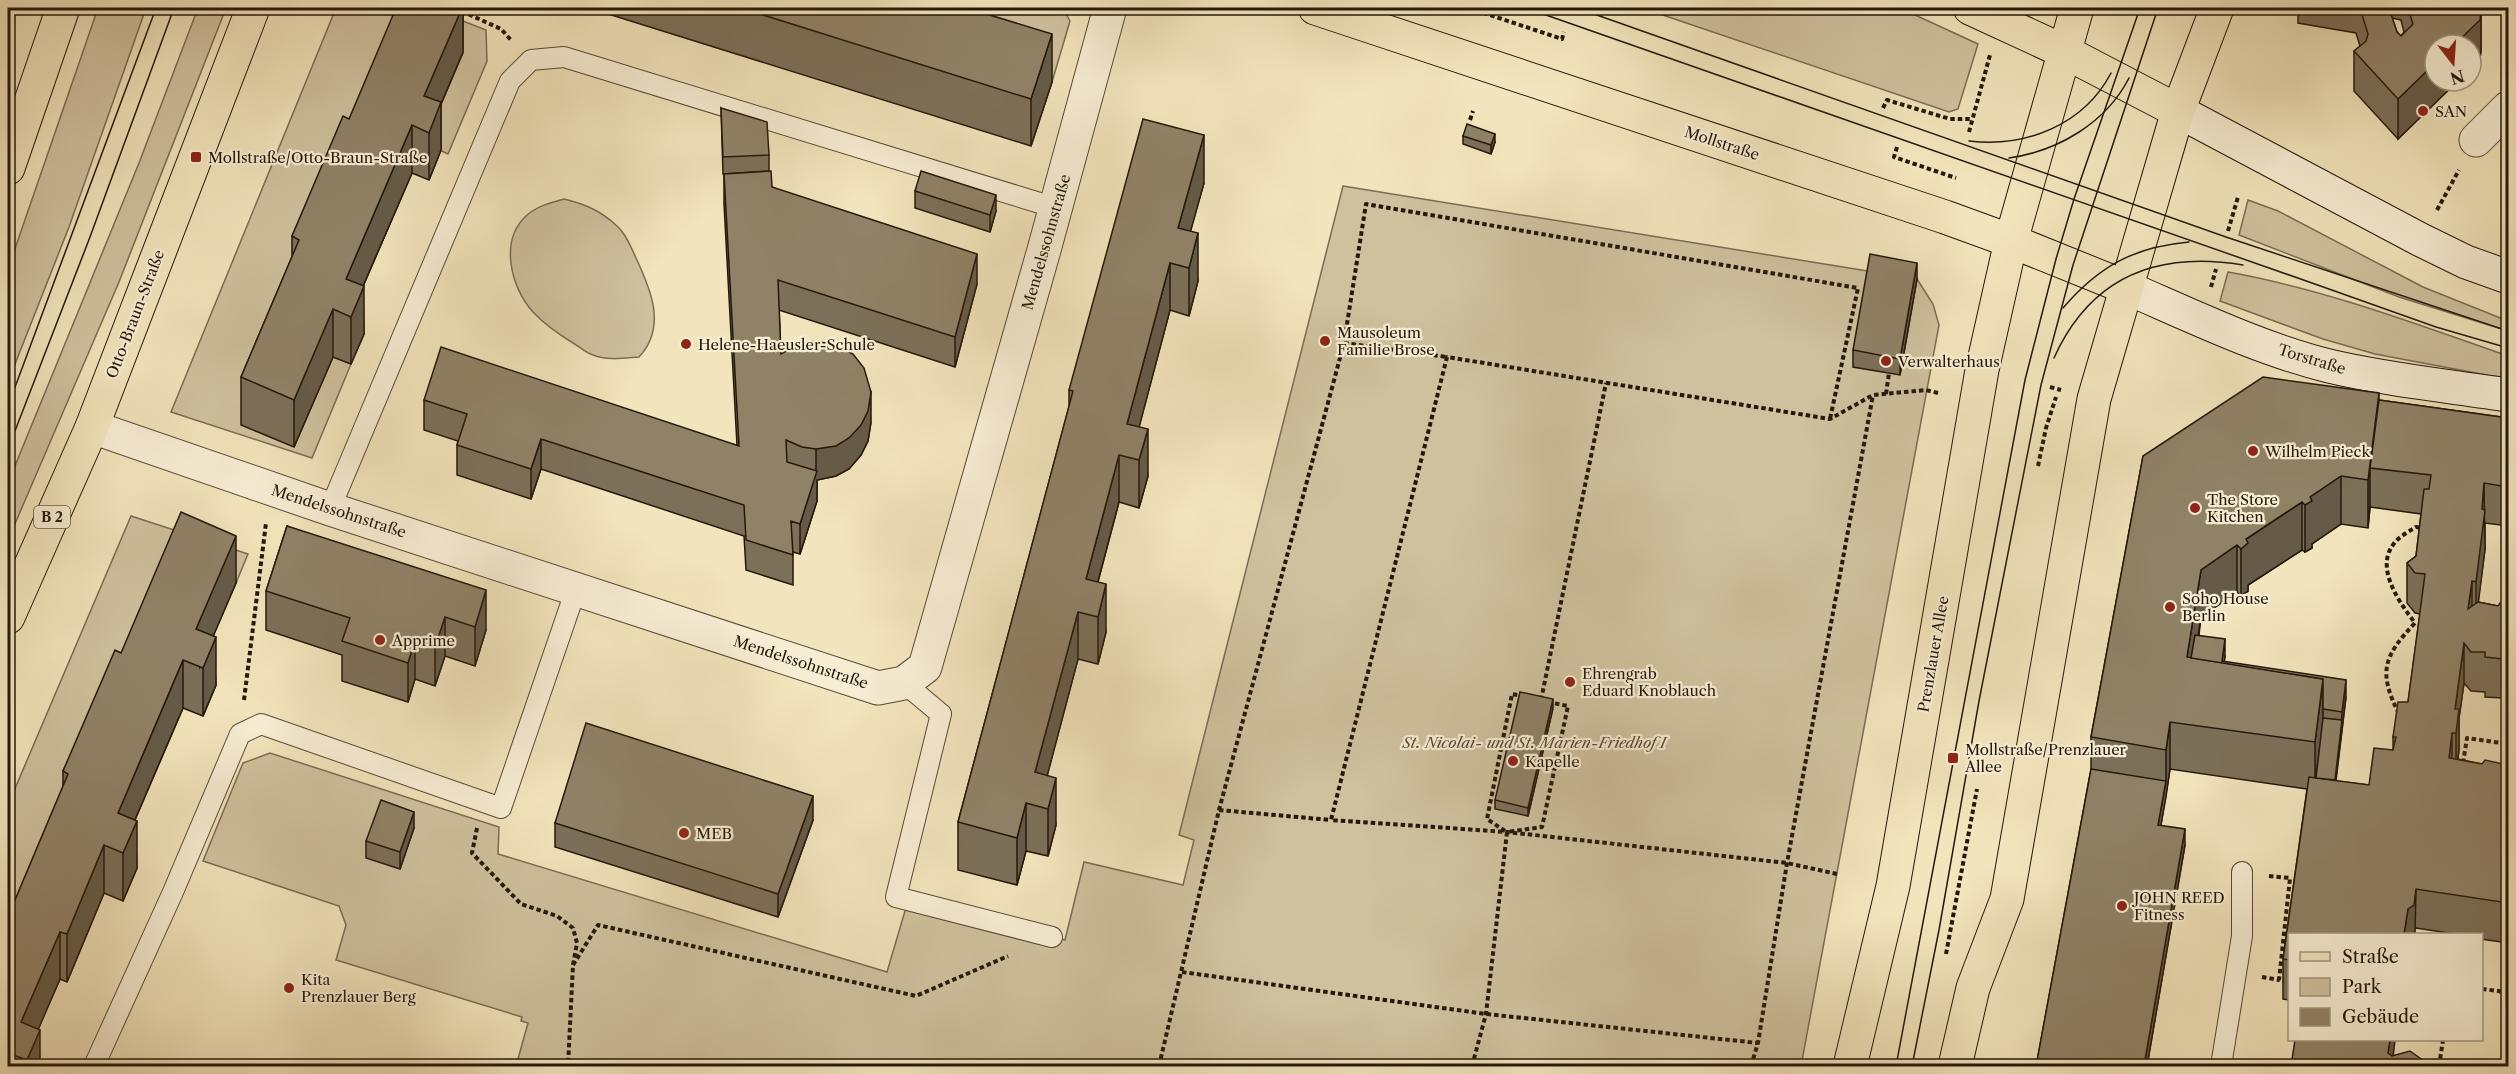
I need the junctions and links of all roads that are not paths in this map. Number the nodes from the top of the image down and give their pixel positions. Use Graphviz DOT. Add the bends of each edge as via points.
graph roads {
  1 [pos="63,8"];
  2 [pos="253,8"];
  3 [pos="1110,8"];
  4 [pos="1315,8"];
  5 [pos="1970,8"];
  6 [pos="2077,8"];
  7 [pos="2217,8"];
  8 [pos="2063,51"];
  9 [pos="2508,108"];
  10 [pos="2178,111"];
  11 [pos="2476,140"];
  12 [pos="8,168"];
  13 [pos="1056,208"];
  14 [pos="2011,240"];
  15 [pos="2508,277"];
  16 [pos="2125,287"];
  17 [pos="2508,396"];
  18 [pos="92,427"];
  19 [pos="330,509"];
  20 [pos="576,589"];
  21 [pos="8,617"];
  22 [pos="904,683"];
  23 [pos="2242,873"];
  24 [pos="1052,937"];
  25 [pos="94,1066"];
  26 [pos="1850,1066"];
  27 [pos="1955,1066"];
  28 [pos="2220,1066"];
  1 -- 12 [label="main road"];
  2 -- 18 [label="main road, Otto-Braun-Straße / B 2"];
  3 -- 13 [label="street, Mendelssohnstraße"];
  4 -- 14 [label="main road, Mollstraße"];
  5 -- 8 [label="main road"];
  6 -- 8 [label="main road, Prenzlauer Allee"];
  7 -- 10 [label="main road"];
  8 -- 10 [label="main road"];
  8 -- 14 [label="main road, Prenzlauer Allee"];
  9 -- 11 [label="street"];
  10 -- 15 [label="street" via="2421,240"];
  10 -- 16 [label="main road"];
  13 -- 19 [label="lane" via="564,57 531,60 510,81"];
  13 -- 22 [label="street, Mendelssohnstraße" via="925,667"];
  14 -- 16 [label="main road, Mollstraße"];
  14 -- 26 [label="main road, Prenzlauer Allee" via="1982,370 1893,886"];
  16 -- 17 [label="street, Torstraße" via="2213,325 2327,366"];
  16 -- 27 [label="main road" via="2094,399 2007,899 1973,988"];
  18 -- 19 [label="street, Mendelssohnstraße"];
  18 -- 21 [label="main road, Otto-Braun-Straße / B 2"];
  19 -- 20 [label="street, Mendelssohnstraße"];
  20 -- 22 [label="street, Mendelssohnstraße" via="878,688"];
  20 -- 25 [label="lane" via="501,808 261,724 240,734"];
  22 -- 24 [label="lane" via="941,714 896,897"];
  23 -- 28 [label="lane" via="2242,936"];
}
